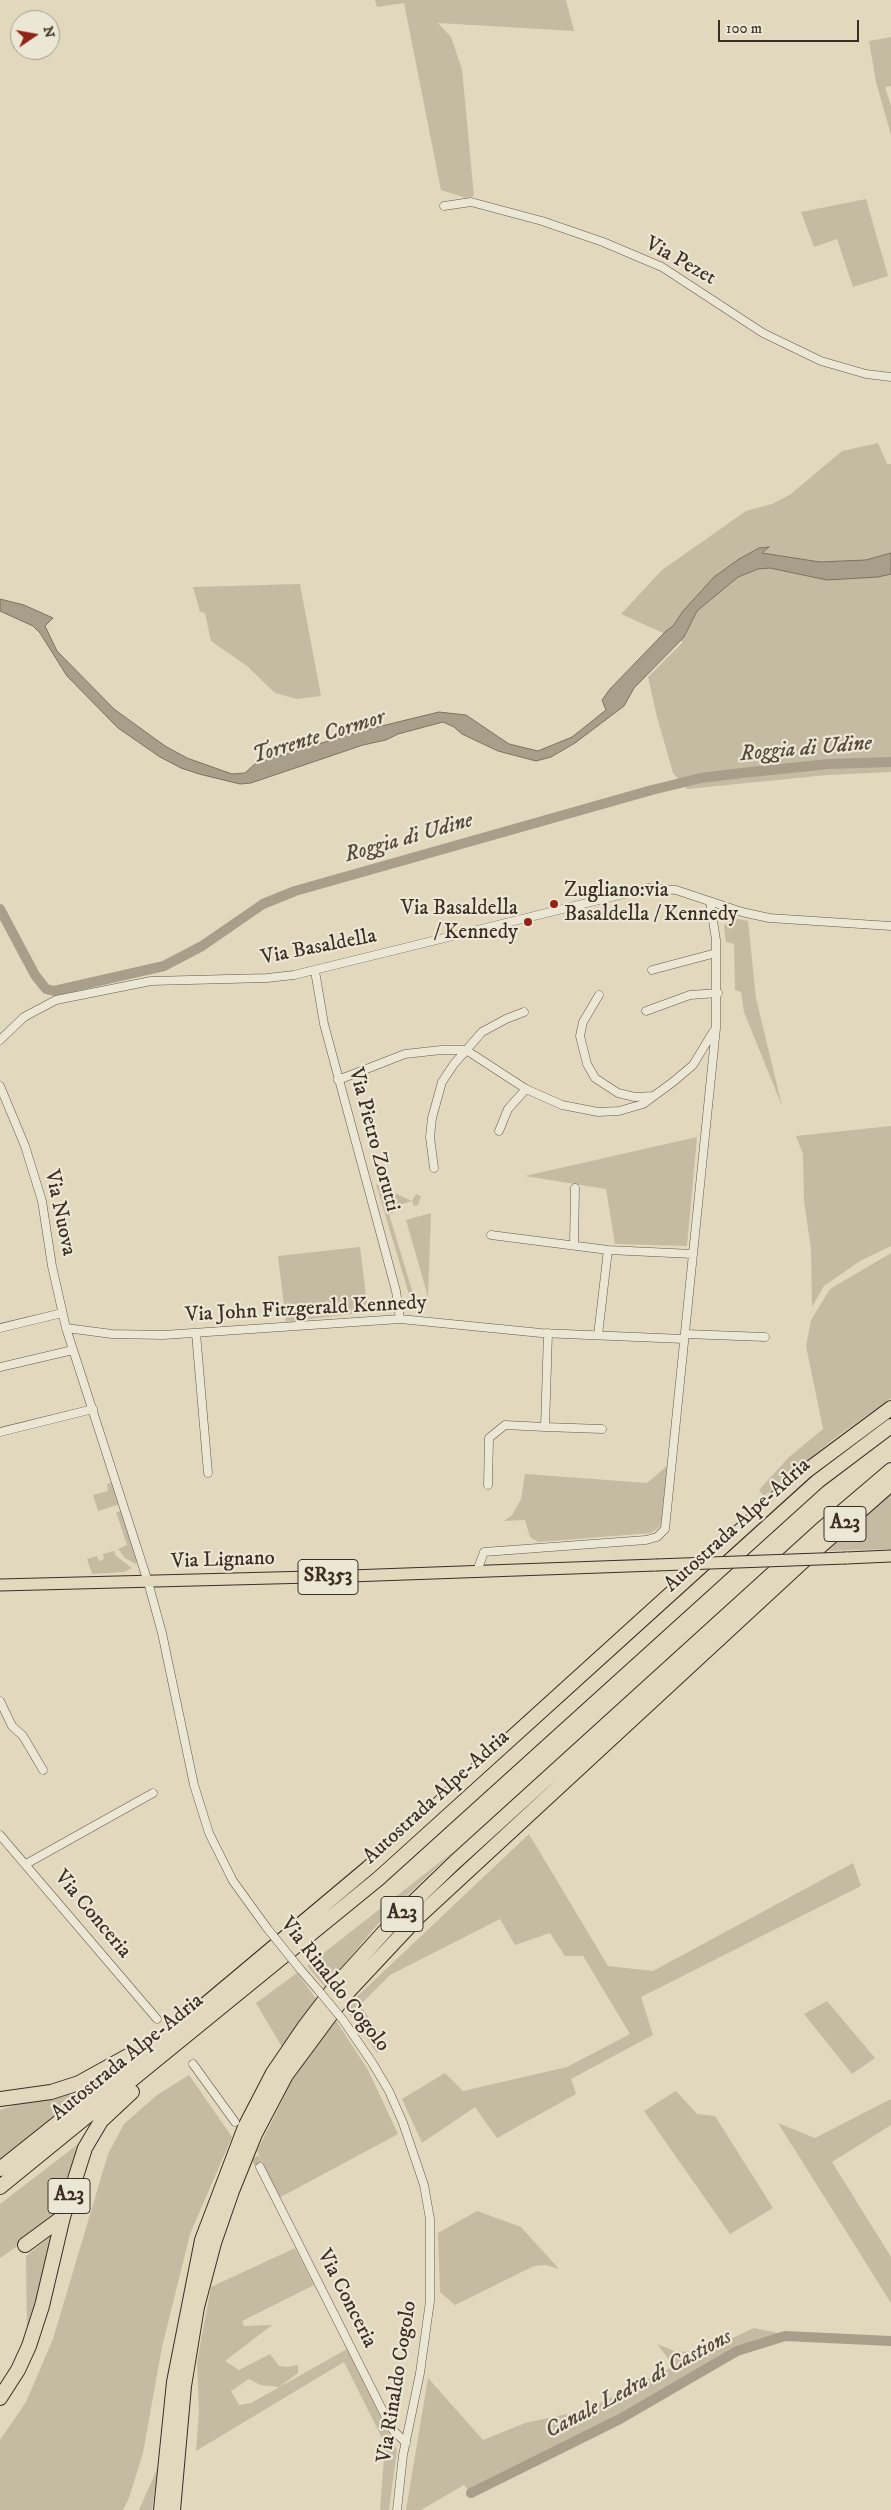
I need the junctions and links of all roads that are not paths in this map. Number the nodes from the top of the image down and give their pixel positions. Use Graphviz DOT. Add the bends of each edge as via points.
graph roads {
  1 [pos="444,206"];
  2 [pos="891,377"];
  3 [pos="711,902"];
  4 [pos="891,926"];
  5 [pos="716,953"];
  6 [pos="652,970"];
  7 [pos="315,971"];
  8 [pos="718,992"];
  9 [pos="599,995"];
  10 [pos="646,1011"];
  11 [pos="524,1012"];
  12 [pos="716,1028"];
  13 [pos="0,1040"];
  14 [pos="466,1050"];
  15 [pos="338,1080"];
  16 [pos="0,1086"];
  17 [pos="526,1089"];
  18 [pos="655,1096"];
  19 [pos="499,1131"];
  20 [pos="434,1168"];
  21 [pos="575,1188"];
  22 [pos="491,1235"];
  23 [pos="574,1245"];
  24 [pos="608,1250"];
  25 [pos="693,1254"];
  26 [pos="62,1313"];
  27 [pos="400,1319"];
  28 [pos="0,1328"];
  29 [pos="66,1328"];
  30 [pos="196,1333"];
  31 [pos="548,1333"];
  32 [pos="598,1335"];
  33 [pos="684,1336"];
  34 [pos="765,1337"];
  35 [pos="73,1350"];
  36 [pos="0,1367"];
  37 [pos="891,1408"];
  38 [pos="93,1409"];
  39 [pos="545,1426"];
  40 [pos="891,1426"];
  41 [pos="602,1430"];
  42 [pos="0,1432"];
  43 [pos="891,1470"];
  44 [pos="208,1473"];
  45 [pos="891,1484"];
  46 [pos="488,1485"];
  47 [pos="891,1556"];
  48 [pos="478,1571"];
  49 [pos="148,1582"];
  50 [pos="0,1585"];
  51 [pos="0,1701"];
  52 [pos="43,1770"];
  53 [pos="153,1793"];
  54 [pos="0,1835"];
  55 [pos="26,1864"];
  56 [pos="157,2019"];
  57 [pos="192,2024"];
  58 [pos="193,2064"];
  59 [pos="1,2100"];
  60 [pos="235,2122"];
  61 [pos="260,2167"];
  62 [pos="0,2169"];
  63 [pos="0,2187"];
  64 [pos="63,2217"];
  65 [pos="25,2245"];
  66 [pos="0,2398"];
  67 [pos="406,2442"];
  68 [pos="161,2510"];
  69 [pos="173,2510"];
  70 [pos="397,2510"];
  1 -- 2 [label="street, Via Pezet" via="471,202 603,242 662,268 763,333 821,361 866,374"];
  3 -- 4 [label="street, Via Basaldella" via="769,918"];
  3 -- 5 [label="street"];
  3 -- 7 [label="street, Via Basaldella" via="676,890 648,888"];
  5 -- 6 [label="street"];
  5 -- 8 [label="street"];
  7 -- 13 [label="street, Via Basaldella" via="267,978 151,981 56,1000 24,1017"];
  7 -- 15 [label="street, Via Pietro Zorutti"];
  8 -- 10 [label="street" via="690,995"];
  8 -- 12 [label="street"];
  9 -- 18 [label="street" via="583,1022 580,1036 582,1051 595,1078 618,1093 635,1097"];
  11 -- 14 [label="street" via="482,1032"];
  12 -- 18 [label="street" via="692,1065"];
  12 -- 25 [label="street"];
  14 -- 15 [label="street" via="405,1054"];
  14 -- 17 [label="street"];
  14 -- 20 [label="street" via="442,1082 436,1099 430,1137"];
  15 -- 27 [label="street, Via Pietro Zorutti" via="396,1291"];
  16 -- 26 [label="street, Via Nuova" via="25,1146 42,1201"];
  17 -- 18 [label="street" via="562,1104 598,1112 634,1108"];
  17 -- 19 [label="street" via="508,1109"];
  21 -- 23 [label="street"];
  22 -- 23 [label="street"];
  23 -- 24 [label="street"];
  24 -- 25 [label="street"];
  24 -- 32 [label="street"];
  25 -- 33 [label="street"];
  26 -- 28 [label="street"];
  26 -- 29 [label="street, Via Nuova"];
  27 -- 30 [label="street, Via John Fitzgerald Kennedy"];
  27 -- 31 [label="street, Via John Fitzgerald Kennedy"];
  29 -- 30 [label="street, Via John Fitzgerald Kennedy" via="112,1334"];
  29 -- 35 [label="street, Via Nuova"];
  30 -- 44 [label="street"];
  31 -- 32 [label="street, Via John Fitzgerald Kennedy"];
  31 -- 39 [label="street"];
  32 -- 33 [label="street, Via John Fitzgerald Kennedy"];
  33 -- 34 [label="street, Via John Fitzgerald Kennedy"];
  33 -- 48 [label="street" via="666,1523 661,1534 646,1540 484,1552"];
  35 -- 36 [label="street"];
  35 -- 38 [label="street, Via Nuova"];
  37 -- 57 [label="highway, Autostrada Alpe-Adria / A23" via="806,1472"];
  38 -- 42 [label="street"];
  38 -- 49 [label="street, Via Nuova"];
  39 -- 41 [label="street"];
  39 -- 46 [label="street" via="504,1425 489,1438"];
  40 -- 57 [label="highway, Autostrada Alpe-Adria / A23" via="818,1481 378,1879"];
  43 -- 68 [label="highway, A23" via="802,1546 455,1862 394,1921 304,2026 273,2073 246,2127 202,2240 174,2382"];
  45 -- 69 [label="highway, A23" via="799,1564 418,1917 346,1994 286,2075 255,2134 232,2191 197,2308 184,2386"];
  47 -- 48 [label="main road, Via Lignano / SR353, bridge"];
  48 -- 49 [label="main road, Via Lignano / SR353"];
  49 -- 50 [label="main road, Via Lignano / SR353"];
  49 -- 67 [label="street, Via Rinaldo Cogolo, bridge" via="194,1785 209,1833 233,1881 267,1928 343,2020 373,2064 403,2123 424,2185 430,2219 430,2301"];
  51 -- 52 [label="street" via="12,1726 23,1736"];
  53 -- 55 [label="street"];
  54 -- 55 [label="street, Via Conceria"];
  55 -- 56 [label="street, Via Conceria"];
  57 -- 59 [label="highway, A23" via="79,2083 51,2092"];
  57 -- 62 [label="highway, Autostrada Alpe-Adria / A23"];
  57 -- 63 [label="highway, Autostrada Alpe-Adria / A23"];
  57 -- 64 [label="highway, A23" via="166,2064 122,2101 93,2134 85,2148"];
  58 -- 60 [label="street"];
  61 -- 67 [label="street, Via Conceria" via="392,2429"];
  64 -- 65 [label="highway"];
  64 -- 66 [label="highway, A23" via="31,2338 18,2370"];
  67 -- 70 [label="street, Via Rinaldo Cogolo"];
}
